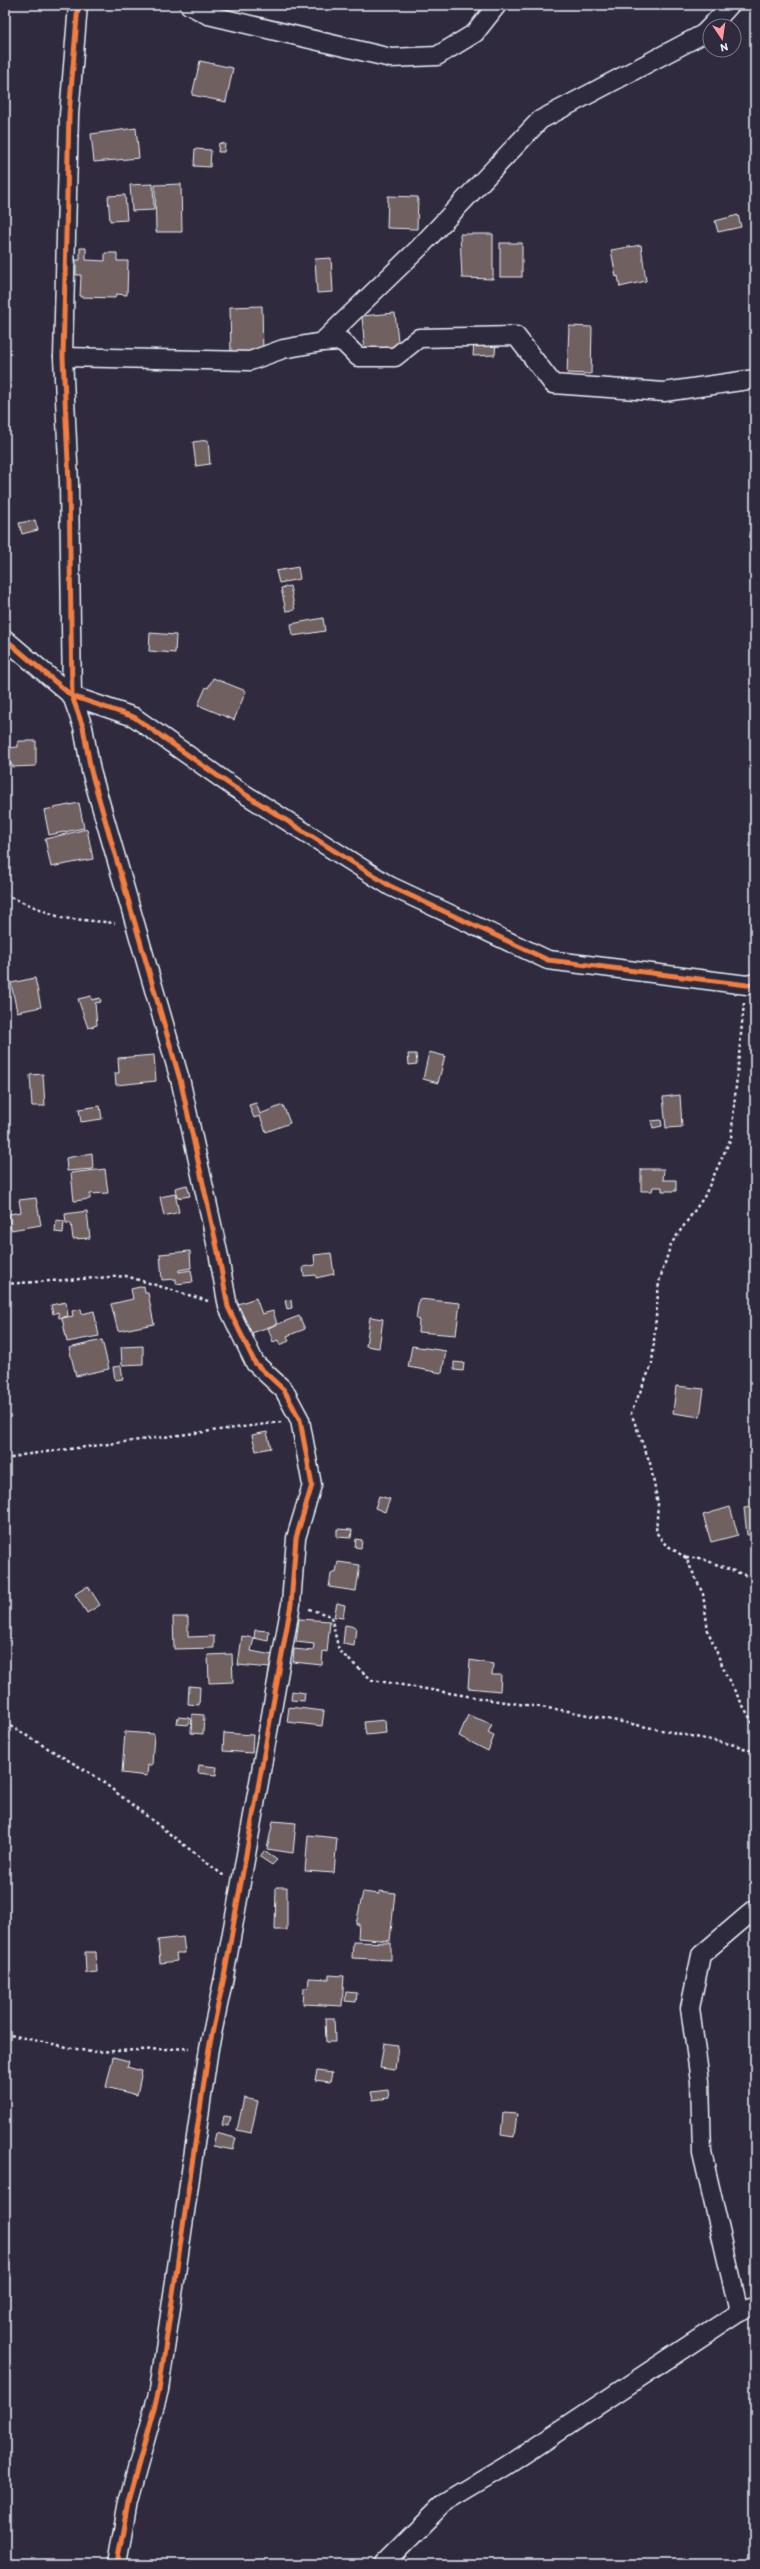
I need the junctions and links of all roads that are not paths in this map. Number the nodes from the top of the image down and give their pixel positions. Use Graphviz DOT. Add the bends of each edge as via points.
graph roads {
  1 [pos="78,5"];
  2 [pos="190,5"];
  3 [pos="497,5"];
  4 [pos="730,5"];
  5 [pos="718,18"];
  6 [pos="702,35"];
  7 [pos="322,342"];
  8 [pos="63,357"];
  9 [pos="755,379"];
  10 [pos="5,639"];
  11 [pos="72,696"];
  12 [pos="751,984"];
  13 [pos="755,1909"];
  14 [pos="747,2308"];
  15 [pos="117,2564"];
  16 [pos="384,2564"];
  1 -- 8 [label="street" via="69,115"];
  2 -- 3 [label="street" via="208,15 391,58 437,56 475,33"];
  4 -- 5 [label="street"];
  6 -- 7 [label="street" via="540,120 419,248"];
  7 -- 8 [label="street" via="283,349 250,361"];
  7 -- 9 [label="street" via="342,341 358,357 395,357 418,338 516,336 554,384 664,392"];
  8 -- 11 [label="street" via="69,483"];
  10 -- 11 [label="street"];
  11 -- 12 [label="street" via="134,717 232,786 390,886 548,960"];
  11 -- 15 [label="street" via="83,727 91,771 181,1083 228,1307 255,1362 284,1390 300,1420 312,1484 296,1538 291,1604 209,2048 159,2390 128,2502"];
  13 -- 14 [label="street" via="701,1955 690,2008 700,2081 702,2153"];
  14 -- 16 [label="street" via="506,2466 444,2503"];
}
